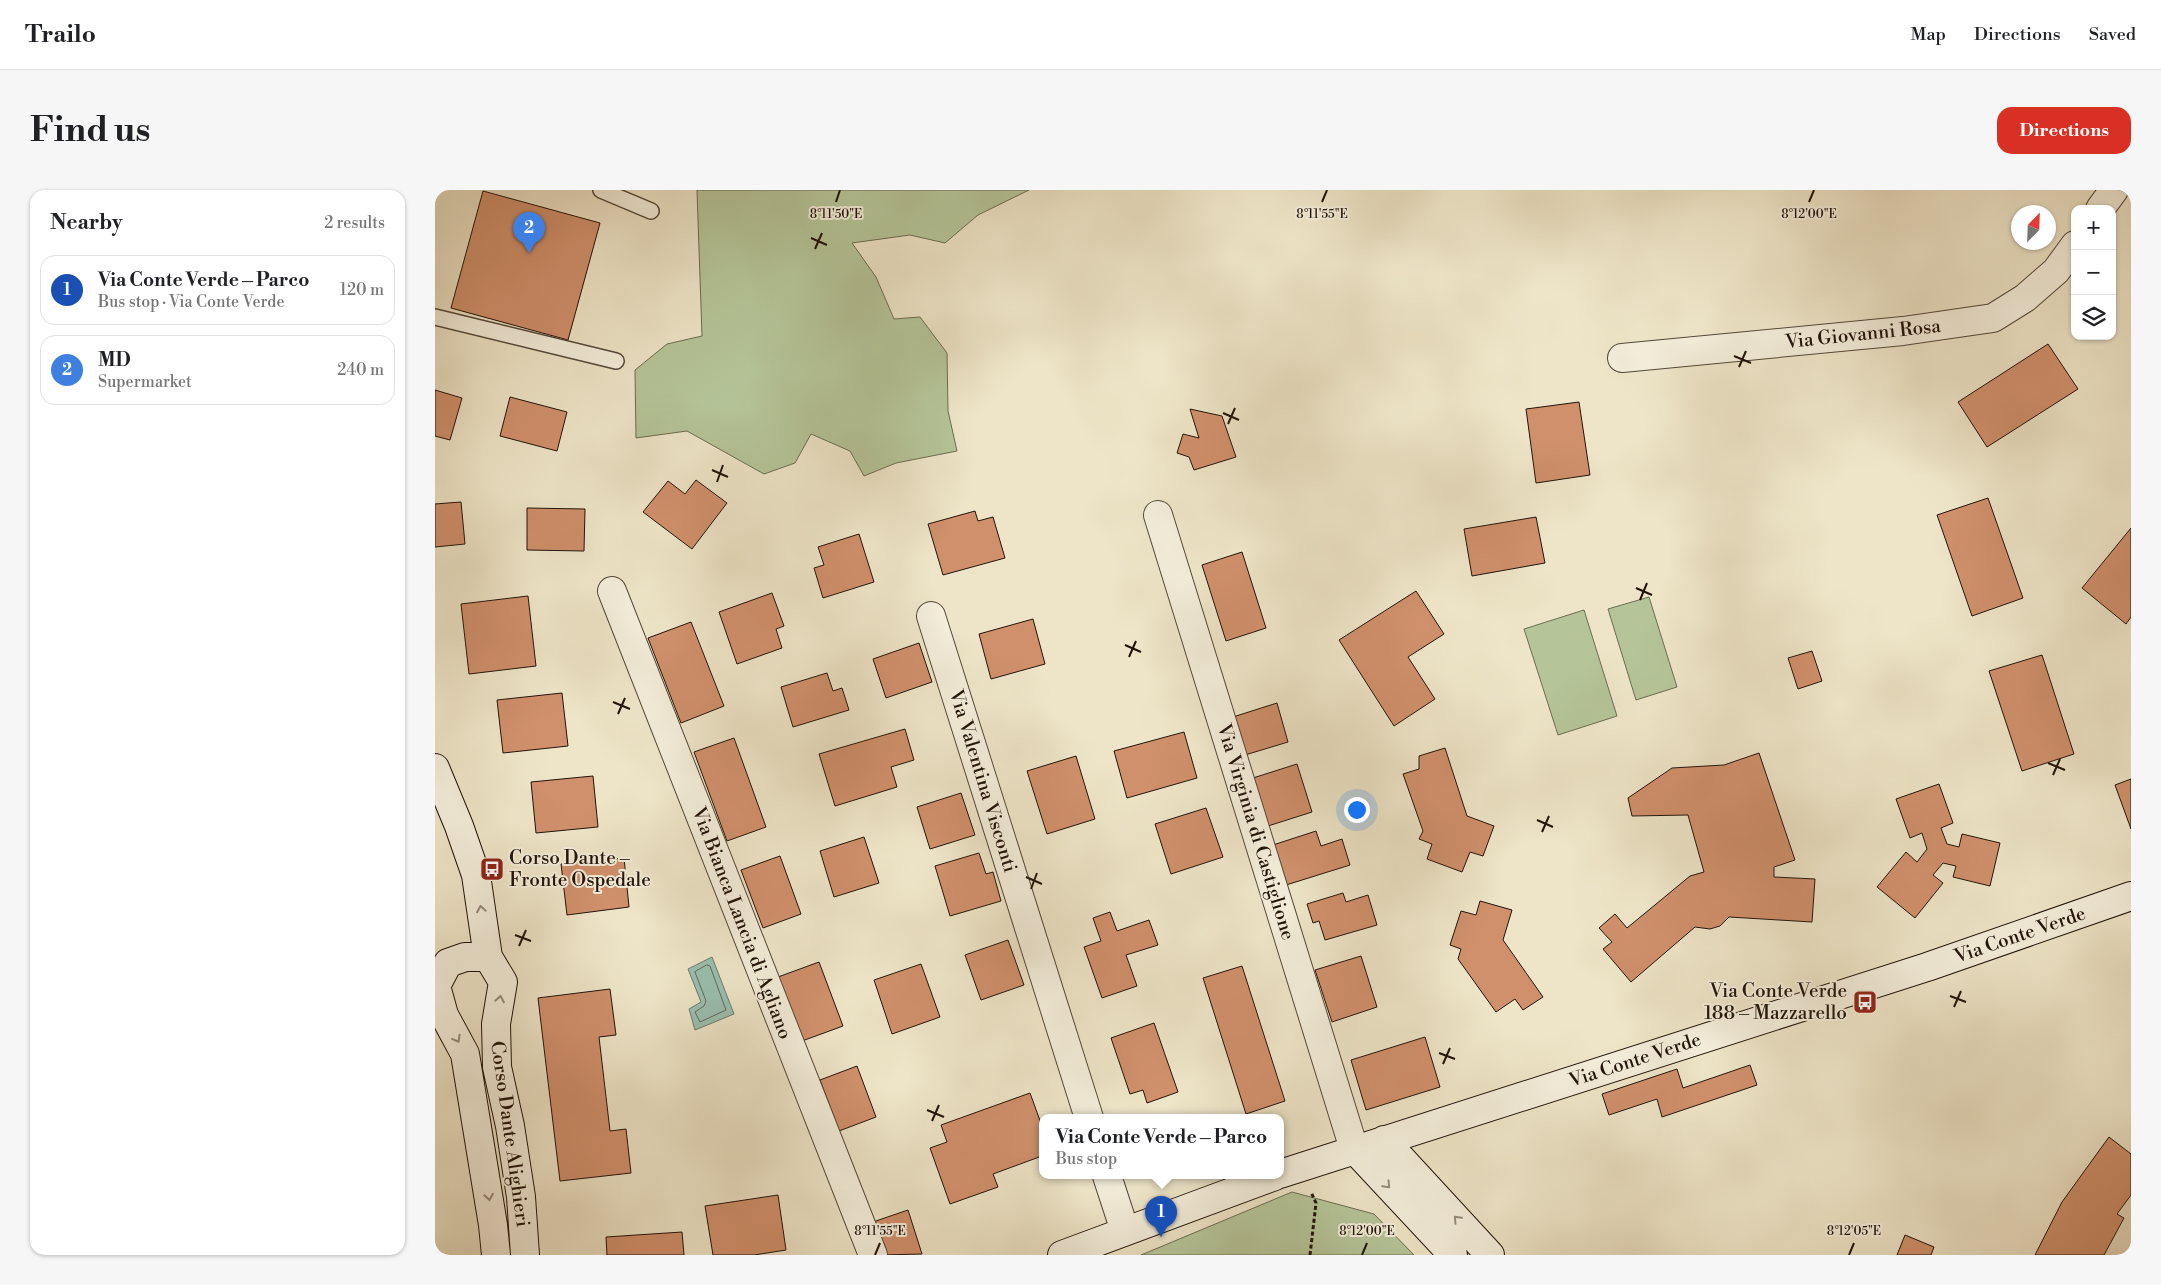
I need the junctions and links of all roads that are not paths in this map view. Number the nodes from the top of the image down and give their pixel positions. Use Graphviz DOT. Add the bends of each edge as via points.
graph roads {
  1 [pos="601,190"];
  2 [pos="2114,190"];
  3 [pos="2104,205"];
  4 [pos="651,211"];
  5 [pos="2071,250"];
  6 [pos="435,317"];
  7 [pos="1622,358"];
  8 [pos="616,361"];
  9 [pos="1158,515"];
  10 [pos="612,591"];
  11 [pos="931,616"];
  12 [pos="435,768"];
  13 [pos="2131,896"];
  14 [pos="488,957"];
  15 [pos="1088,1114"];
  16 [pos="1384,1140"];
  17 [pos="1354,1149"];
  18 [pos="1284,1172"];
  19 [pos="1108,1179"];
  20 [pos="1265,1179"];
  21 [pos="1125,1231"];
  22 [pos="496,1255"];
  23 [pos="525,1255"];
  24 [pos="873,1255"];
  25 [pos="1062,1255"];
  26 [pos="1453,1255"];
  27 [pos="1490,1255"];
  1 -- 4 [label="lane"];
  2 -- 3 [label="street"];
  5 -- 7 [label="street, Via Giovanni Rosa" via="2056,272 2025,298 1993,318 1903,331"];
  6 -- 8 [label="lane"];
  9 -- 17 [label="street, Via Virginia di Castiglione"];
  10 -- 24 [label="street, Via Bianca Lancia di Agliano"];
  11 -- 15 [label="street, Via Valentina Visconti"];
  14 -- 12 [label="street, Corso Dante Alighieri, one-way" via="476,875"];
  13 -- 16 [label="street, Via Conte Verde" via="1927,967"];
  14 -- 22 [label="street, Corso Dante Alighieri, one-way" via="465,957 448,963 436,986 444,1015 465,1054"];
  23 -- 14 [label="street, Corso Dante Alighieri, one-way" via="521,1197 497,1067 496,1024 503,982"];
  16 -- 17 [label="street, Via Conte Verde"];
  27 -- 16 [label="street, one-way"];
  17 -- 18 [label="street, Via Conte Verde"];
  17 -- 26 [label="street, one-way"];
  19 -- 21 [label="street"];
  20 -- 21 [label="street, Via Conte Verde"];
  21 -- 25 [label="street, Via Conte Verde"];
}
